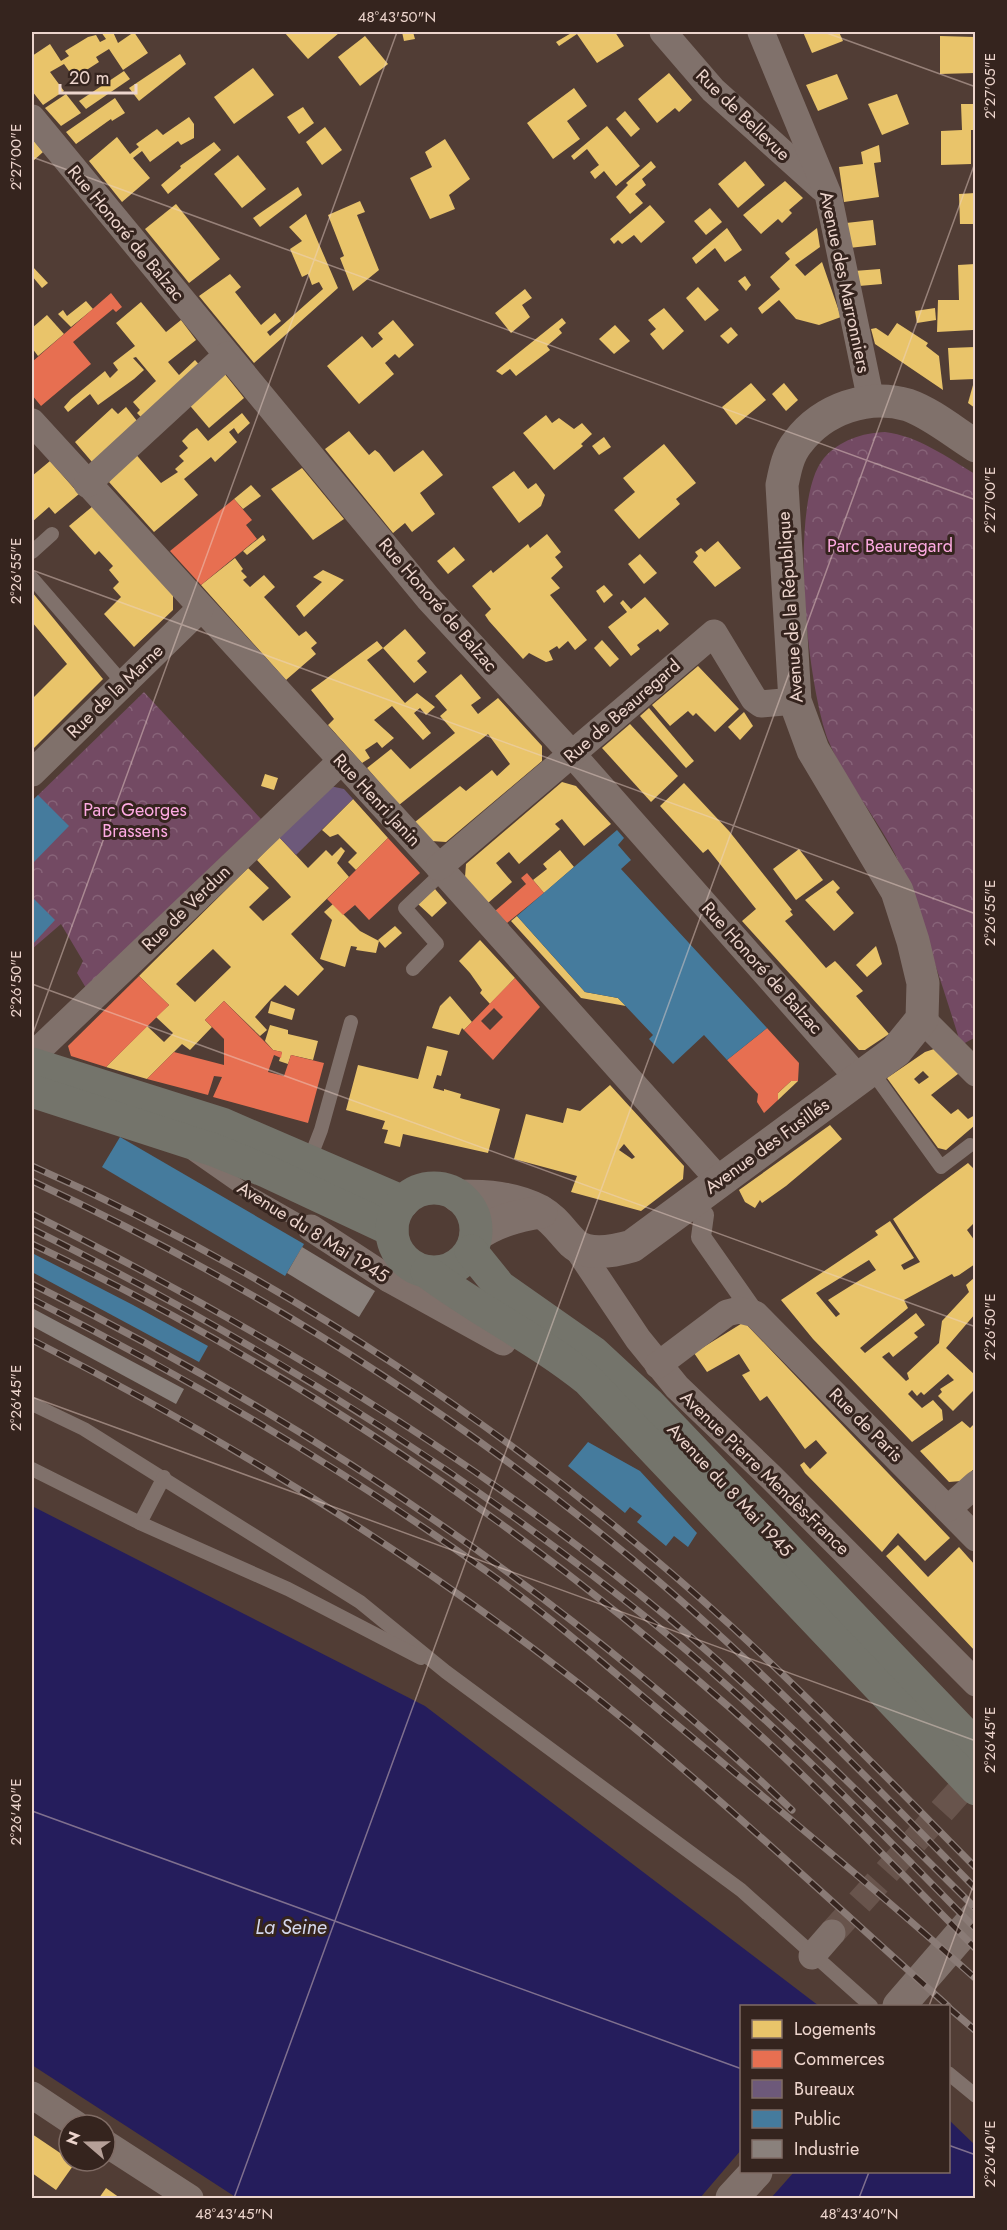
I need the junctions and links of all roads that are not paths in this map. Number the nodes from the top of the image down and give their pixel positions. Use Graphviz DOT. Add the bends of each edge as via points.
graph roads {
  1 [pos="663,32"];
  2 [pos="761,32"];
  3 [pos="32,118"];
  4 [pos="828,194"];
  5 [pos="227,355"];
  6 [pos="871,401"];
  7 [pos="32,422"];
  8 [pos="975,446"];
  9 [pos="87,484"];
  10 [pos="52,534"];
  11 [pos="32,552"];
  12 [pos="32,578"];
  13 [pos="200,609"];
  14 [pos="123,683"];
  15 [pos="795,701"];
  16 [pos="572,754"];
  17 [pos="340,760"];
  18 [pos="32,773"];
  19 [pos="441,870"];
  20 [pos="413,969"];
  21 [pos="922,1019"];
  22 [pos="351,1022"];
  23 [pos="32,1056"];
  24 [pos="32,1064"];
  25 [pos="975,1073"];
  26 [pos="865,1075"];
  27 [pos="32,1091"];
  28 [pos="176,1138"];
  29 [pos="970,1144"];
  30 [pos="309,1161"];
  31 [pos="718,1180"];
  32 [pos="458,1196"];
  33 [pos="541,1212"];
  34 [pos="704,1215"];
  35 [pos="310,1228"];
  36 [pos="474,1243"];
  37 [pos="402,1248"];
  38 [pos="587,1249"];
  39 [pos="755,1314"];
  40 [pos="523,1323"];
  41 [pos="658,1365"];
  42 [pos="32,1404"];
  43 [pos="32,1469"];
  44 [pos="164,1477"];
  45 [pos="975,1484"];
  46 [pos="949,1508"];
  47 [pos="140,1523"];
  48 [pos="975,1538"];
  49 [pos="446,1672"];
  50 [pos="975,1683"];
  51 [pos="975,1746"];
  52 [pos="975,1789"];
  53 [pos="975,1917"];
  54 [pos="832,1933"];
  55 [pos="812,1956"];
  56 [pos="869,2005"];
  57 [pos="901,2005"];
  58 [pos="950,2075"];
  59 [pos="32,2096"];
  60 [pos="975,2096"];
  61 [pos="58,2113"];
  62 [pos="117,2151"];
  63 [pos="755,2173"];
  64 [pos="190,2199"];
  65 [pos="732,2199"];
  1 -- 4 [label="street, Rue de Bellevue" via="713,90"];
  2 -- 4 [label="street, Avenue des Marronniers"];
  3 -- 5 [label="street, Rue Honoré de Balzac"];
  4 -- 6 [label="street, Avenue des Marronniers"];
  5 -- 9 [label="street"];
  5 -- 16 [label="street, Rue Honoré de Balzac" via="428,598"];
  6 -- 8 [label="main road, Avenue de la République" via="911,406"];
  6 -- 15 [label="main road, Avenue de la République" via="851,404 816,423 797,443 787,464 782,485"];
  7 -- 9 [label="street, Rue Henri Janin"];
  9 -- 13 [label="street, Rue Henri Janin"];
  10 -- 11 [label="lane"];
  12 -- 14 [label="lane"];
  13 -- 14 [label="street, Rue de la Marne"];
  13 -- 17 [label="street, Rue Henri Janin"];
  14 -- 18 [label="street, Rue de la Marne"];
  15 -- 16 [label="street, Rue de Beauregard" via="761,704 754,699 714,633"];
  15 -- 21 [label="main road, Avenue de la République" via="813,750 897,891 923,983"];
  16 -- 19 [label="street, Rue de Beauregard"];
  16 -- 26 [label="street, Rue Honoré de Balzac"];
  17 -- 19 [label="street, Rue Henri Janin"];
  17 -- 23 [label="street, Rue de Verdun"];
  19 -- 20 [label="lane" via="405,908 437,944"];
  19 -- 31 [label="street, Rue Henri Janin"];
  21 -- 25 [label="street"];
  21 -- 26 [label="main road, Avenue des Fusillés" via="896,1051"];
  22 -- 30 [label="lane"];
  24 -- 30 [label="main road, Avenue du 8 Mai 1945" via="193,1114"];
  26 -- 29 [label="lane" via="941,1167"];
  26 -- 31 [label="main road, Avenue des Fusillés"];
  27 -- 28 [label="main road, Avenue du 8 Mai 1945"];
  28 -- 35 [label="lane, Avenue du 8 Mai 1945" via="199,1160"];
  28 -- 37 [label="main road, Avenue du 8 Mai 1945" via="268,1172"];
  30 -- 37 [label="main road, Avenue du 8 Mai 1945"];
  31 -- 38 [label="main road, Avenue des Fusillés" via="632,1246"];
  32 -- 33 [label="main road" via="504,1198"];
  32 -- 36 [label="main road" via="472,1213"];
  32 -- 37 [label="main road" via="441,1189 414,1193"];
  33 -- 36 [label="main road" via="493,1224"];
  33 -- 38 [label="main road"];
  34 -- 39 [label="street, Rue de Paris" via="701,1237"];
  35 -- 37 [label="street, Avenue du 8 Mai 1945"];
  36 -- 37 [label="main road" via="452,1268 440,1272"];
  36 -- 40 [label="main road, Avenue du 8 Mai 1945"];
  37 -- 40 [label="main road, Avenue du 8 Mai 1945" via="458,1295"];
  38 -- 41 [label="street, Avenue Pierre Mendès-France" via="615,1308"];
  39 -- 41 [label="street" via="739,1310 727,1313"];
  39 -- 46 [label="street, Rue de Paris"];
  40 -- 51 [label="main road, Avenue du 8 Mai 1945" via="594,1353 648,1403"];
  40 -- 52 [label="main road, Avenue du 8 Mai 1945" via="603,1395"];
  41 -- 50 [label="street, Avenue Pierre Mendès-France"];
  42 -- 44 [label="lane" via="84,1429"];
  43 -- 47 [label="lane"];
  44 -- 47 [label="lane"];
  44 -- 49 [label="lane" via="360,1602"];
  45 -- 46 [label="street"];
  46 -- 48 [label="street, Rue de Paris"];
  47 -- 49 [label="lane" via="288,1589"];
  49 -- 55 [label="lane" via="741,1890"];
  53 -- 57 [label="main road"];
  54 -- 55 [label="street"];
  55 -- 56 [label="lane"];
  58 -- 60 [label="lane"];
  59 -- 61 [label="street"];
  62 -- 64 [label="street"];
  63 -- 65 [label="main road"];
}
